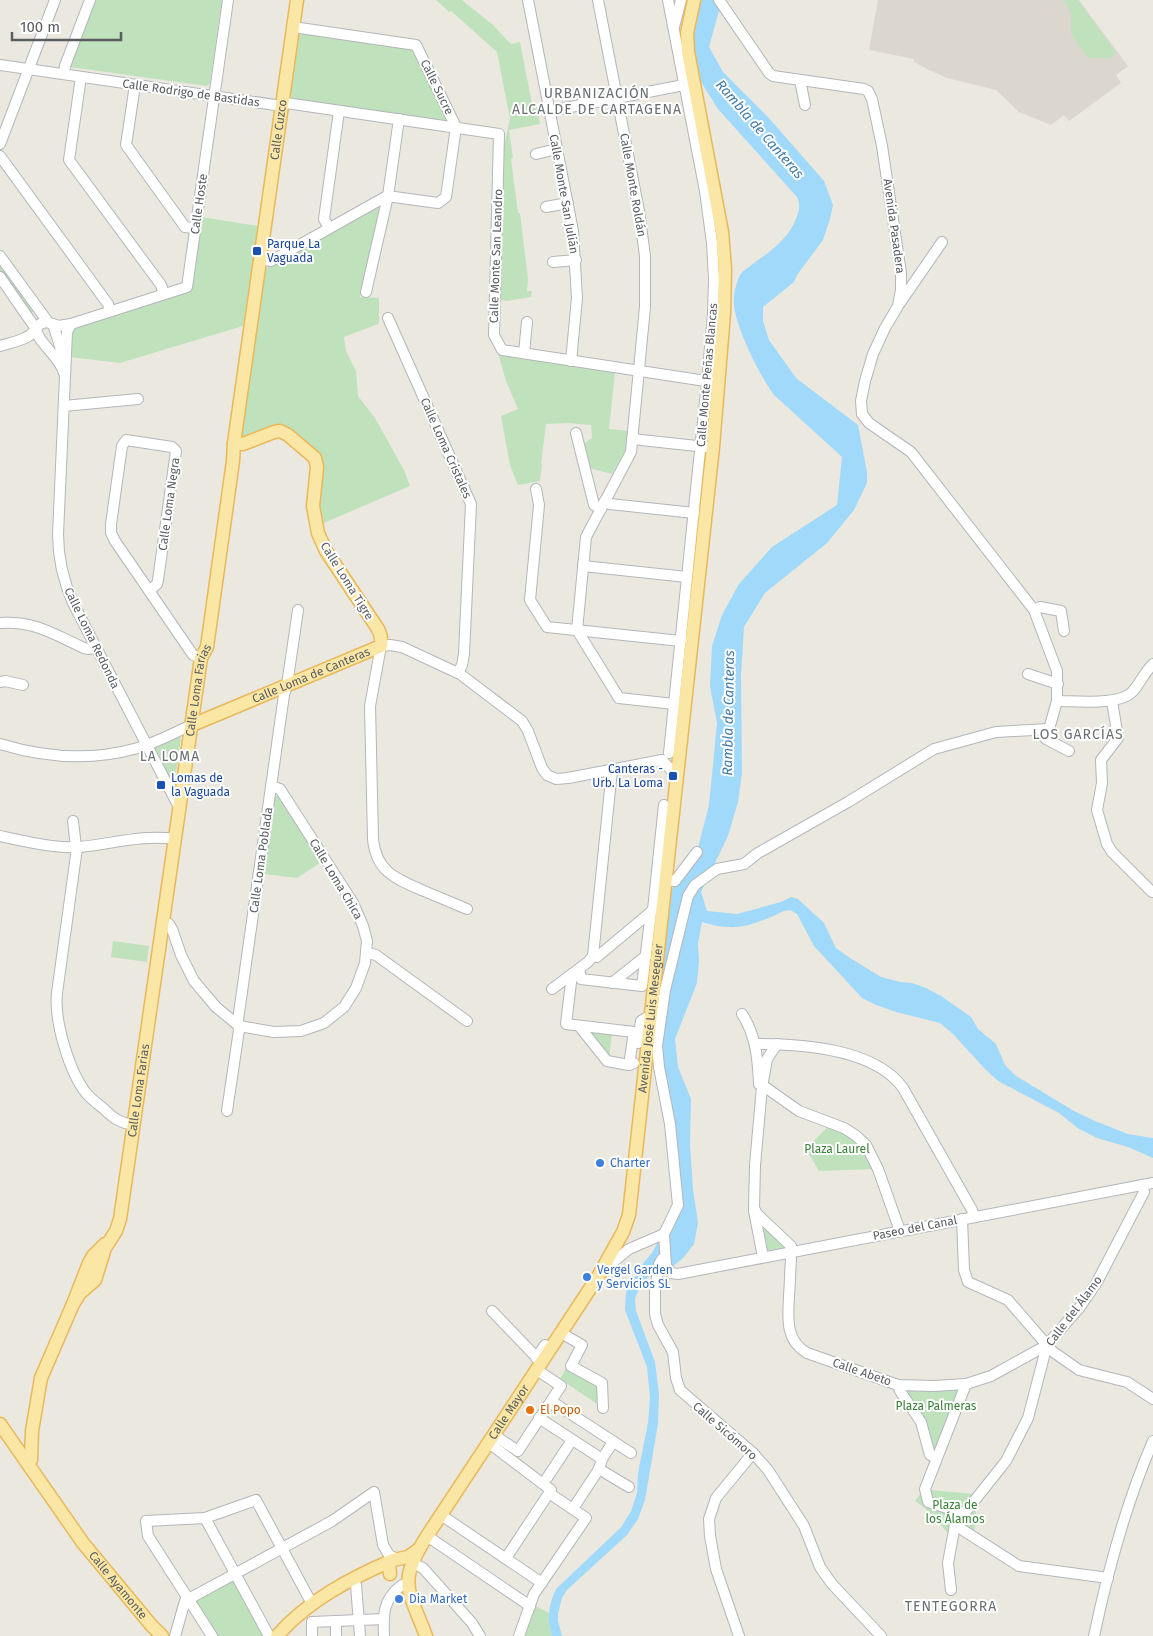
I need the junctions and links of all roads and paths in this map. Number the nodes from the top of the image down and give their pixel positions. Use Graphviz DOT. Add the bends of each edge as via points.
graph roads {
  1 [pos="55,0"];
  2 [pos="90,0"];
  3 [pos="228,0"];
  4 [pos="297,0"];
  5 [pos="528,0"];
  6 [pos="598,0"];
  7 [pos="668,0"];
  8 [pos="681,0"];
  9 [pos="694,0"];
  10 [pos="719,0"];
  11 [pos="294,27"];
  12 [pos="674,30"];
  13 [pos="0,65"];
  14 [pos="29,69"];
  15 [pos="64,74"];
  16 [pos="81,77"];
  17 [pos="800,80"];
  18 [pos="689,84"];
  19 [pos="135,85"];
  20 [pos="214,96"];
  21 [pos="617,98"];
  22 [pos="806,105"];
  23 [pos="282,106"];
  24 [pos="339,110"];
  25 [pos="550,111"];
  26 [pos="399,119"];
  27 [pos="456,127"];
  28 [pos="499,134"];
  29 [pos="0,144"];
  30 [pos="557,149"];
  31 [pos="536,154"];
  32 [pos="0,156"];
  33 [pos="388,196"];
  34 [pos="568,203"];
  35 [pos="546,207"];
  36 [pos="195,228"];
  37 [pos="329,228"];
  38 [pos="942,242"];
  39 [pos="0,256"];
  40 [pos="260,259"];
  41 [pos="576,260"];
  42 [pos="553,262"];
  43 [pos="0,277"];
  44 [pos="366,292"];
  45 [pos="164,294"];
  46 [pos="898,306"];
  47 [pos="110,311"];
  48 [pos="26,312"];
  49 [pos="388,318"];
  50 [pos="527,322"];
  51 [pos="71,324"];
  52 [pos="52,327"];
  53 [pos="36,329"];
  54 [pos="27,338"];
  55 [pos="41,339"];
  56 [pos="12,342"];
  57 [pos="0,346"];
  58 [pos="524,353"];
  59 [pos="63,360"];
  60 [pos="571,361"];
  61 [pos="639,371"];
  62 [pos="713,382"];
  63 [pos="138,400"];
  64 [pos="64,406"];
  65 [pos="576,433"];
  66 [pos="632,439"];
  67 [pos="234,443"];
  68 [pos="707,447"];
  69 [pos="536,489"];
  70 [pos="603,505"];
  71 [pos="694,513"];
  72 [pos="583,566"];
  73 [pos="687,577"];
  74 [pos="150,591"];
  75 [pos="298,610"];
  76 [pos="1034,610"];
  77 [pos="0,623"];
  78 [pos="577,630"];
  79 [pos="1064,631"];
  80 [pos="681,641"];
  81 [pos="381,646"];
  82 [pos="96,647"];
  83 [pos="201,658"];
  84 [pos="1153,664"];
  85 [pos="458,673"];
  86 [pos="1028,674"];
  87 [pos="0,682"];
  88 [pos="1058,684"];
  89 [pos="23,685"];
  90 [pos="287,685"];
  91 [pos="1058,701"];
  92 [pos="1112,702"];
  93 [pos="674,704"];
  94 [pos="192,725"];
  95 [pos="1049,729"];
  96 [pos="0,744"];
  97 [pos="146,745"];
  98 [pos="1069,752"];
  99 [pos="670,756"];
  100 [pos="612,770"];
  101 [pos="184,780"];
  102 [pos="167,786"];
  103 [pos="271,786"];
  104 [pos="664,805"];
  105 [pos="180,809"];
  106 [pos="73,821"];
  107 [pos="0,836"];
  108 [pos="175,839"];
  109 [pos="77,848"];
  110 [pos="696,852"];
  111 [pos="666,880"];
  112 [pos="1152,892"];
  113 [pos="467,910"];
  114 [pos="655,910"];
  115 [pos="163,922"];
  116 [pos="367,953"];
  117 [pos="593,956"];
  118 [pos="646,956"];
  119 [pos="575,972"];
  120 [pos="612,983"];
  121 [pos="552,990"];
  122 [pos="651,1014"];
  123 [pos="742,1014"];
  124 [pos="466,1021"];
  125 [pos="239,1026"];
  126 [pos="579,1026"];
  127 [pos="756,1044"];
  128 [pos="776,1044"];
  129 [pos="633,1063"];
  130 [pos="762,1087"];
  131 [pos="760,1110"];
  132 [pos="228,1111"];
  133 [pos="134,1125"];
  134 [pos="1148,1184"];
  135 [pos="754,1208"];
  136 [pos="974,1217"];
  137 [pos="962,1219"];
  138 [pos="900,1231"];
  139 [pos="664,1234"];
  140 [pos="791,1252"];
  141 [pos="763,1257"];
  142 [pos="665,1258"];
  143 [pos="599,1275"];
  144 [pos="492,1311"];
  145 [pos="561,1333"];
  146 [pos="1047,1344"];
  147 [pos="545,1345"];
  148 [pos="538,1364"];
  149 [pos="966,1384"];
  150 [pos="898,1385"];
  151 [pos="1153,1400"];
  152 [pos="551,1401"];
  153 [pos="603,1408"];
  154 [pos="539,1418"];
  155 [pos="0,1424"];
  156 [pos="491,1439"];
  157 [pos="572,1440"];
  158 [pos="1153,1441"];
  159 [pos="613,1442"];
  160 [pos="753,1453"];
  161 [pos="631,1454"];
  162 [pos="937,1458"];
  163 [pos="28,1464"];
  164 [pos="601,1464"];
  165 [pos="547,1478"];
  166 [pos="628,1487"];
  167 [pos="550,1491"];
  168 [pos="576,1504"];
  169 [pos="963,1513"];
  170 [pos="441,1515"];
  171 [pos="205,1518"];
  172 [pos="955,1525"];
  173 [pos="427,1536"];
  174 [pos="282,1548"];
  175 [pos="506,1558"];
  176 [pos="401,1571"];
  177 [pos="235,1573"];
  178 [pos="1108,1578"];
  179 [pos="353,1579"];
  180 [pos="542,1583"];
  181 [pos="951,1590"];
  182 [pos="188,1599"];
  183 [pos="530,1606"];
  184 [pos="308,1607"];
  185 [pos="384,1619"];
  186 [pos="360,1620"];
  187 [pos="336,1621"];
  188 [pos="312,1622"];
  189 [pos="282,1634"];
  190 [pos="162,1636"];
  191 [pos="175,1636"];
  192 [pos="212,1636"];
  193 [pos="269,1636"];
  194 [pos="312,1636"];
  195 [pos="336,1636"];
  196 [pos="360,1636"];
  197 [pos="384,1636"];
  198 [pos="426,1636"];
  199 [pos="480,1636"];
  200 [pos="519,1636"];
  201 [pos="739,1636"];
  202 [pos="881,1636"];
  203 [pos="1094,1636"];
  1 -- 14 [label="street"];
  2 -- 15 [label="street"];
  3 -- 20 [label="street, Calle Hoste"];
  4 -- 11 [label="main road, Calle Cuzco"];
  5 -- 25 [label="street, Calle Monte San Julián"];
  6 -- 21 [label="street, Calle Monte Roldán"];
  7 -- 12 [label="street, Calle Monte Peñas Blancas"];
  8 -- 12 [label="street"];
  9 -- 18 [label="main road, Calle Monte Peñas Blancas" via="687,33"];
  10 -- 17 [label="street, Avenida Pasadera" via="769,73"];
  11 -- 23 [label="main road, Calle Cuzco"];
  11 -- 27 [label="street, Calle Sucre" via="416,45"];
  12 -- 18 [label="street, Calle Monte Peñas Blancas"];
  13 -- 14 [label="street, Calle Rodrigo de Bastidas"];
  14 -- 15 [label="street, Calle Rodrigo de Bastidas"];
  14 -- 29 [label="street"];
  15 -- 16 [label="street, Calle Rodrigo de Bastidas"];
  16 -- 19 [label="street, Calle Rodrigo de Bastidas"];
  16 -- 45 [label="street" via="69,160 161,285"];
  17 -- 22 [label="street"];
  17 -- 46 [label="street, Avenida Pasadera" via="864,89 871,95 900,264"];
  18 -- 21 [label="street"];
  18 -- 62 [label="main road, Calle Monte Peñas Blancas" via="723,243 724,297"];
  19 -- 20 [label="street, Calle Rodrigo de Bastidas"];
  19 -- 36 [label="street" via="126,145 186,227"];
  20 -- 23 [label="street, Calle Rodrigo de Bastidas"];
  20 -- 36 [label="street, Calle Hoste"];
  21 -- 25 [label="street"];
  21 -- 61 [label="street, Calle Monte Roldán" via="639,211 644,256 645,307"];
  23 -- 24 [label="street, Calle Rodrigo de Bastidas" via="286,103"];
  23 -- 40 [label="main road, Calle Cuzco"];
  24 -- 26 [label="street, Calle Rodrigo de Bastidas"];
  24 -- 37 [label="street" via="324,219"];
  25 -- 30 [label="street, Calle Monte San Julián"];
  26 -- 27 [label="street, Calle Rodrigo de Bastidas"];
  26 -- 33 [label="street"];
  27 -- 28 [label="street, Calle Rodrigo de Bastidas"];
  27 -- 33 [label="street, Calle Sucre" via="446,197 438,203"];
  28 -- 58 [label="street, Calle Monte San Leandro" via="494,335 502,350"];
  30 -- 31 [label="street"];
  30 -- 34 [label="street, Calle Monte San Julián"];
  32 -- 47 [label="street"];
  33 -- 37 [label="street"];
  33 -- 44 [label="street"];
  34 -- 35 [label="street"];
  34 -- 41 [label="street, Calle Monte San Julián"];
  36 -- 45 [label="street, Calle Hoste" via="187,287"];
  37 -- 40 [label="street" via="271,261"];
  38 -- 46 [label="street"];
  39 -- 52 [label="street, Calle Loma Redonda"];
  40 -- 67 [label="main road, Calle Loma Farias"];
  41 -- 42 [label="street"];
  41 -- 60 [label="street, Calle Monte San Julián" via="577,298"];
  43 -- 48 [label="street"];
  45 -- 47 [label="street, Calle Hoste"];
  46 -- 76 [label="street, Avenida Pasadera" via="870,363 861,401 862,414 868,423 911,452"];
  47 -- 51 [label="street, Calle Hoste"];
  48 -- 53 [label="street"];
  48 -- 56 [label="street" via="26,332"];
  49 -- 85 [label="street, Calle Loma Cristales" via="471,504 464,654"];
  50 -- 58 [label="street"];
  51 -- 52 [label="street, Calle Hoste"];
  51 -- 59 [label="street" via="67,330"];
  52 -- 53 [label="street" via="42,322"];
  52 -- 55 [label="street" via="50,339"];
  52 -- 59 [label="street, Calle Loma Redonda"];
  53 -- 54 [label="street"];
  53 -- 55 [label="street"];
  54 -- 55 [label="street"];
  54 -- 56 [label="street"];
  55 -- 59 [label="street"];
  56 -- 57 [label="street"];
  58 -- 60 [label="street, Calle Monte San Leandro"];
  59 -- 64 [label="street, Calle Loma Redonda"];
  60 -- 61 [label="street, Calle Monte San Leandro"];
  61 -- 62 [label="street, Calle Monte San Leandro"];
  61 -- 66 [label="street, Calle Monte Roldán"];
  62 -- 68 [label="main road, Calle Monte Peñas Blancas"];
  63 -- 64 [label="street"];
  64 -- 82 [label="street, Calle Loma Redonda" via="59,562 69,593"];
  65 -- 70 [label="street" via="594,505"];
  66 -- 68 [label="street"];
  66 -- 70 [label="street, Calle Monte Roldán" via="631,452"];
  67 -- 81 [label="main road, Calle Loma Tigre" via="243,444 280,432 315,458 313,506 318,533 326,551 378,629"];
  67 -- 83 [label="main road, Calle Loma Farias" via="206,647"];
  68 -- 71 [label="street, Calle Monte Peñas Blancas"];
  68 -- 99 [label="main road, Calle Monte Peñas Blancas"];
  69 -- 78 [label="street" via="539,505 530,600 547,627"];
  70 -- 71 [label="street"];
  70 -- 72 [label="street, Calle Monte Roldán" via="586,536"];
  71 -- 73 [label="street, Calle Monte Peñas Blancas"];
  72 -- 73 [label="street"];
  72 -- 78 [label="street, Calle Monte Roldán"];
  73 -- 80 [label="street, Calle Monte Peñas Blancas"];
  74 -- 74 [label="street, Calle Loma Negra" via="158,580 176,450 172,446 127,440 122,446 111,530 115,541"];
  74 -- 83 [label="street, Calle Loma Negra" via="193,655"];
  75 -- 90 [label="street, Calle Loma Poblada"];
  76 -- 79 [label="street" via="1040,607 1061,611"];
  76 -- 88 [label="street, Avenida Pasadera" via="1057,671"];
  77 -- 82 [label="street" via="29,625 53,632 84,648"];
  78 -- 80 [label="street"];
  78 -- 93 [label="street" via="619,698"];
  80 -- 93 [label="street, Calle Monte Peñas Blancas"];
  81 -- 85 [label="street, Calle Loma de Canteras" via="402,647"];
  81 -- 90 [label="main road, Calle Loma de Canteras"];
  81 -- 113 [label="street" via="370,706 375,852 384,869 395,878"];
  82 -- 97 [label="street, Calle Loma Redonda"];
  83 -- 94 [label="main road, Calle Loma Farias"];
  84 -- 92 [label="street" via="1134,691"];
  85 -- 100 [label="street, Calle Loma de Canteras" via="522,721 547,775 562,779"];
  86 -- 88 [label="street"];
  87 -- 89 [label="street"];
  88 -- 91 [label="street, Avenida Pasadera"];
  90 -- 94 [label="main road, Calle Loma de Canteras"];
  90 -- 103 [label="street, Calle Loma Poblada"];
  91 -- 92 [label="street"];
  91 -- 95 [label="street, Avenida Pasadera"];
  92 -- 112 [label="street" via="1118,738 1101,760 1102,783 1097,810 1112,852"];
  93 -- 99 [label="street, Calle Monte Peñas Blancas"];
  94 -- 97 [label="street, Calle Loma de Canteras"];
  94 -- 101 [label="main road, Calle Loma Farias"];
  95 -- 98 [label="street" via="1046,739"];
  95 -- 139 [label="street" via="996,732 934,749 744,864 717,868 692,889 665,990 657,1046 670,1124 678,1206"];
  96 -- 97 [label="street, Calle Loma de Canteras" via="30,753 66,756 111,754"];
  97 -- 102 [label="street, Calle Loma Redonda"];
  99 -- 100 [label="street, Calle Loma de Canteras"];
  99 -- 111 [label="main road, Avenida José Luis Meseguer" via="678,772"];
  100 -- 117 [label="street"];
  101 -- 102 [label="street" via="178,790"];
  101 -- 105 [label="main road, Calle Loma Farias"];
  102 -- 105 [label="street, Calle Loma Redonda"];
  103 -- 116 [label="street, Calle Loma Chica" via="280,789 353,903 366,935"];
  103 -- 125 [label="street, Calle Loma Poblada"];
  104 -- 114 [label="street"];
  105 -- 108 [label="main road, Calle Loma Farias"];
  106 -- 109 [label="street"];
  107 -- 109 [label="street"];
  108 -- 109 [label="street" via="161,837"];
  108 -- 115 [label="main road, Calle Loma Farias"];
  109 -- 133 [label="street" via="57,994 58,1022 67,1054 86,1093 114,1118"];
  110 -- 111 [label="street" via="675,881"];
  111 -- 114 [label="main road, Avenida José Luis Meseguer"];
  114 -- 117 [label="street" via="597,957"];
  114 -- 118 [label="street"];
  114 -- 122 [label="main road, Avenida José Luis Meseguer"];
  115 -- 125 [label="street, Calle Loma Chica" via="172,929 194,981 216,1007"];
  115 -- 133 [label="main road, Calle Loma Farias"];
  116 -- 124 [label="street" via="376,955"];
  116 -- 125 [label="street, Calle Loma Chica" via="353,995 324,1023 287,1033"];
  117 -- 119 [label="street"];
  118 -- 120 [label="street"];
  118 -- 120 [label="street" via="642,986"];
  119 -- 120 [label="street" via="582,979"];
  119 -- 121 [label="street"];
  119 -- 126 [label="street" via="566,1024"];
  122 -- 129 [label="street" via="641,1021"];
  122 -- 143 [label="main road, Avenida José Luis Meseguer" via="628,1220"];
  123 -- 127 [label="street"];
  125 -- 132 [label="street, Calle Loma Poblada"];
  126 -- 129 [label="street" via="607,1061"];
  126 -- 129 [label="street" via="634,1032"];
  127 -- 128 [label="street"];
  127 -- 131 [label="street"];
  128 -- 130 [label="street" via="767,1058"];
  128 -- 136 [label="street" via="850,1055 874,1064 893,1077 903,1088"];
  130 -- 131 [label="street"];
  130 -- 138 [label="street" via="799,1111 850,1131 866,1145"];
  131 -- 135 [label="street"];
  133 -- 163 [label="main road, Calle Loma Farias" via="120,1219 105,1248 95,1280 73,1304 41,1378"];
  134 -- 136 [label="street, Paseo del Canal"];
  134 -- 146 [label="street, Calle del Álamo" via="1097,1282"];
  135 -- 140 [label="street" via="791,1246"];
  135 -- 141 [label="street"];
  136 -- 137 [label="street, Paseo del Canal"];
  137 -- 138 [label="street, Paseo del Canal"];
  137 -- 146 [label="street" via="966,1279 1008,1300"];
  138 -- 140 [label="street, Paseo del Canal"];
  139 -- 142 [label="street"];
  139 -- 143 [label="street" via="629,1249"];
  140 -- 141 [label="street, Paseo del Canal"];
  140 -- 150 [label="street, Calle Abeto" via="788,1325 799,1347 812,1355"];
  141 -- 142 [label="street, Paseo del Canal" via="678,1274 669,1272"];
  142 -- 160 [label="street, Calle Sicómoro" via="659,1264 654,1307 658,1325 673,1352 677,1384 684,1395"];
  143 -- 145 [label="main road, Calle Mayor"];
  144 -- 148 [label="street"];
  145 -- 148 [label="main road, Calle Mayor"];
  145 -- 153 [label="street" via="582,1345 571,1366 602,1383"];
  146 -- 149 [label="street, Calle Abeto" via="991,1376"];
  146 -- 151 [label="street" via="1079,1370 1127,1382"];
  146 -- 169 [label="street, Calle del Álamo" via="1033,1402 1022,1431 1006,1461"];
  147 -- 148 [label="street"];
  148 -- 152 [label="street" via="560,1386"];
  148 -- 156 [label="main road, Calle Mayor"];
  149 -- 150 [label="street, Calle Abeto"];
  149 -- 162 [label="street"];
  150 -- 162 [label="street" via="921,1422 930,1455"];
  152 -- 154 [label="street"];
  152 -- 159 [label="street"];
  154 -- 156 [label="street" via="518,1451"];
  154 -- 157 [label="street"];
  155 -- 163 [label="main road, Calle Ayamonte"];
  156 -- 167 [label="street"];
  156 -- 170 [label="main road, Calle Mayor"];
  157 -- 164 [label="street"];
  157 -- 165 [label="street"];
  158 -- 178 [label="street" via="1124,1520"];
  159 -- 161 [label="street"];
  159 -- 164 [label="street"];
  160 -- 201 [label="street" via="716,1498 709,1519 716,1569"];
  160 -- 202 [label="street, Calle Sicómoro" via="768,1470 804,1526 820,1567"];
  162 -- 169 [label="street" via="925,1489 928,1502"];
  163 -- 190 [label="main road, Calle Ayamonte" via="76,1534"];
  164 -- 166 [label="street"];
  164 -- 168 [label="street"];
  167 -- 175 [label="street"];
  167 -- 180 [label="street" via="586,1518"];
  169 -- 172 [label="street, Calle del Álamo"];
  170 -- 173 [label="main road, Calle Mayor"];
  170 -- 175 [label="street"];
  171 -- 174 [label="street" via="256,1500"];
  171 -- 177 [label="street"];
  171 -- 182 [label="street" via="146,1521 148,1536"];
  172 -- 178 [label="street" via="1019,1566"];
  172 -- 181 [label="street" via="948,1563"];
  173 -- 176 [label="main road, Calle Mayor"];
  173 -- 183 [label="street"];
  174 -- 176 [label="street" via="332,1521 374,1492 383,1545"];
  174 -- 177 [label="street"];
  174 -- 184 [label="street"];
  175 -- 180 [label="street"];
  176 -- 179 [label="main road" via="375,1567"];
  176 -- 185 [label="street" via="387,1602"];
  176 -- 198 [label="main road"];
  176 -- 199 [label="street" via="423,1568 472,1622"];
  177 -- 182 [label="street"];
  177 -- 193 [label="street"];
  178 -- 203 [label="street"];
  179 -- 184 [label="main road"];
  179 -- 186 [label="street"];
  180 -- 183 [label="street"];
  182 -- 191 [label="street"];
  182 -- 192 [label="street"];
  183 -- 200 [label="street"];
  184 -- 188 [label="street"];
  184 -- 189 [label="main road"];
  185 -- 186 [label="street"];
  185 -- 197 [label="street"];
  186 -- 187 [label="street"];
  186 -- 196 [label="street"];
  187 -- 188 [label="street"];
  187 -- 195 [label="street"];
  188 -- 194 [label="street"];
}
